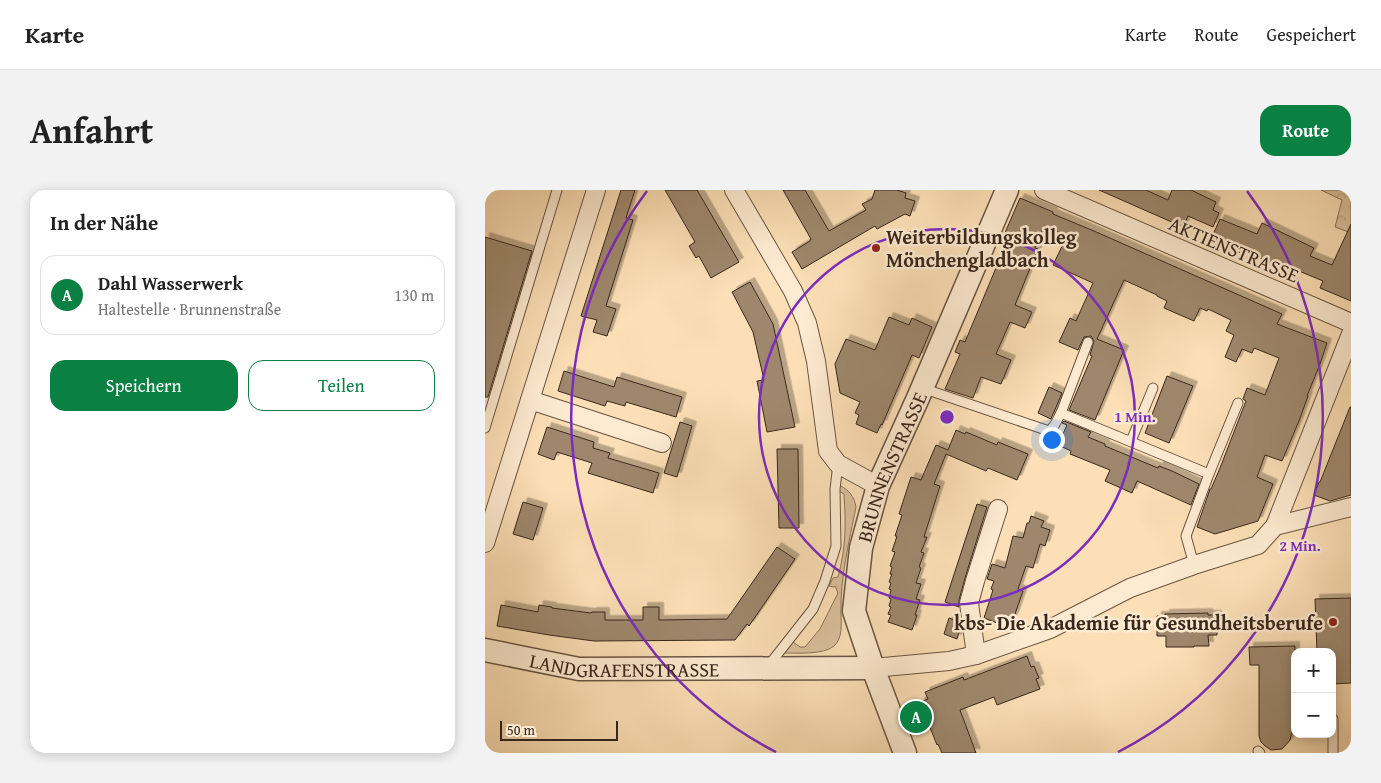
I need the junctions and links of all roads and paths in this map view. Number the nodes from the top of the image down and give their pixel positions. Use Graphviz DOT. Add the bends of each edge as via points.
graph roads {
  1 [pos="557,190"];
  2 [pos="596,190"];
  3 [pos="734,190"];
  4 [pos="1007,190"];
  5 [pos="1044,190"];
  6 [pos="1351,323"];
  7 [pos="1351,334"];
  8 [pos="1088,342"];
  9 [pos="922,388"];
  10 [pos="1153,388"];
  11 [pos="530,400"];
  12 [pos="1238,403"];
  13 [pos="1061,413"];
  14 [pos="485,428"];
  15 [pos="1131,441"];
  16 [pos="661,443"];
  17 [pos="838,464"];
  18 [pos="1209,474"];
  19 [pos="878,486"];
  20 [pos="1351,507"];
  21 [pos="998,509"];
  22 [pos="1275,526"];
  23 [pos="485,542"];
  24 [pos="1194,565"];
  25 [pos="485,650"];
  26 [pos="976,656"];
  27 [pos="873,668"];
  28 [pos="765,669"];
  29 [pos="1333,738"];
  30 [pos="905,753"];
  31 [pos="1333,753"];
  1 -- 14 [label="lane"];
  2 -- 11 [label="street"];
  3 -- 17 [label="street" via="793,292 807,323 816,360 828,451"];
  4 -- 9 [label="street, BRUNNENSTRASSE"];
  5 -- 6 [label="street, AKTIENSTRASSE"];
  7 -- 22 [label="street"];
  8 -- 13 [label="lane"];
  9 -- 13 [label="lane" via="1049,431"];
  9 -- 19 [label="street, BRUNNENSTRASSE"];
  10 -- 15 [label="lane"];
  11 -- 16 [label="street"];
  11 -- 23 [label="street"];
  12 -- 18 [label="lane"];
  13 -- 15 [label="lane"];
  15 -- 18 [label="lane"];
  17 -- 19 [label="street"];
  17 -- 28 [label="lane" via="836,546 825,581 813,609"];
  18 -- 24 [label="lane" via="1186,536"];
  19 -- 27 [label="street, BRUNNENSTRASSE" via="861,548 854,610"];
  20 -- 22 [label="street"];
  21 -- 26 [label="street" via="969,603"];
  22 -- 24 [label="street" via="1258,545"];
  24 -- 26 [label="street" via="1130,588 1050,629"];
  25 -- 28 [label="street, LANDGRAFENSTRASSE" via="579,670"];
  26 -- 27 [label="street"];
  27 -- 28 [label="street, LANDGRAFENSTRASSE"];
  27 -- 30 [label="street, BRUNNENSTRASSE"];
  29 -- 31 [label="lane"];
}
